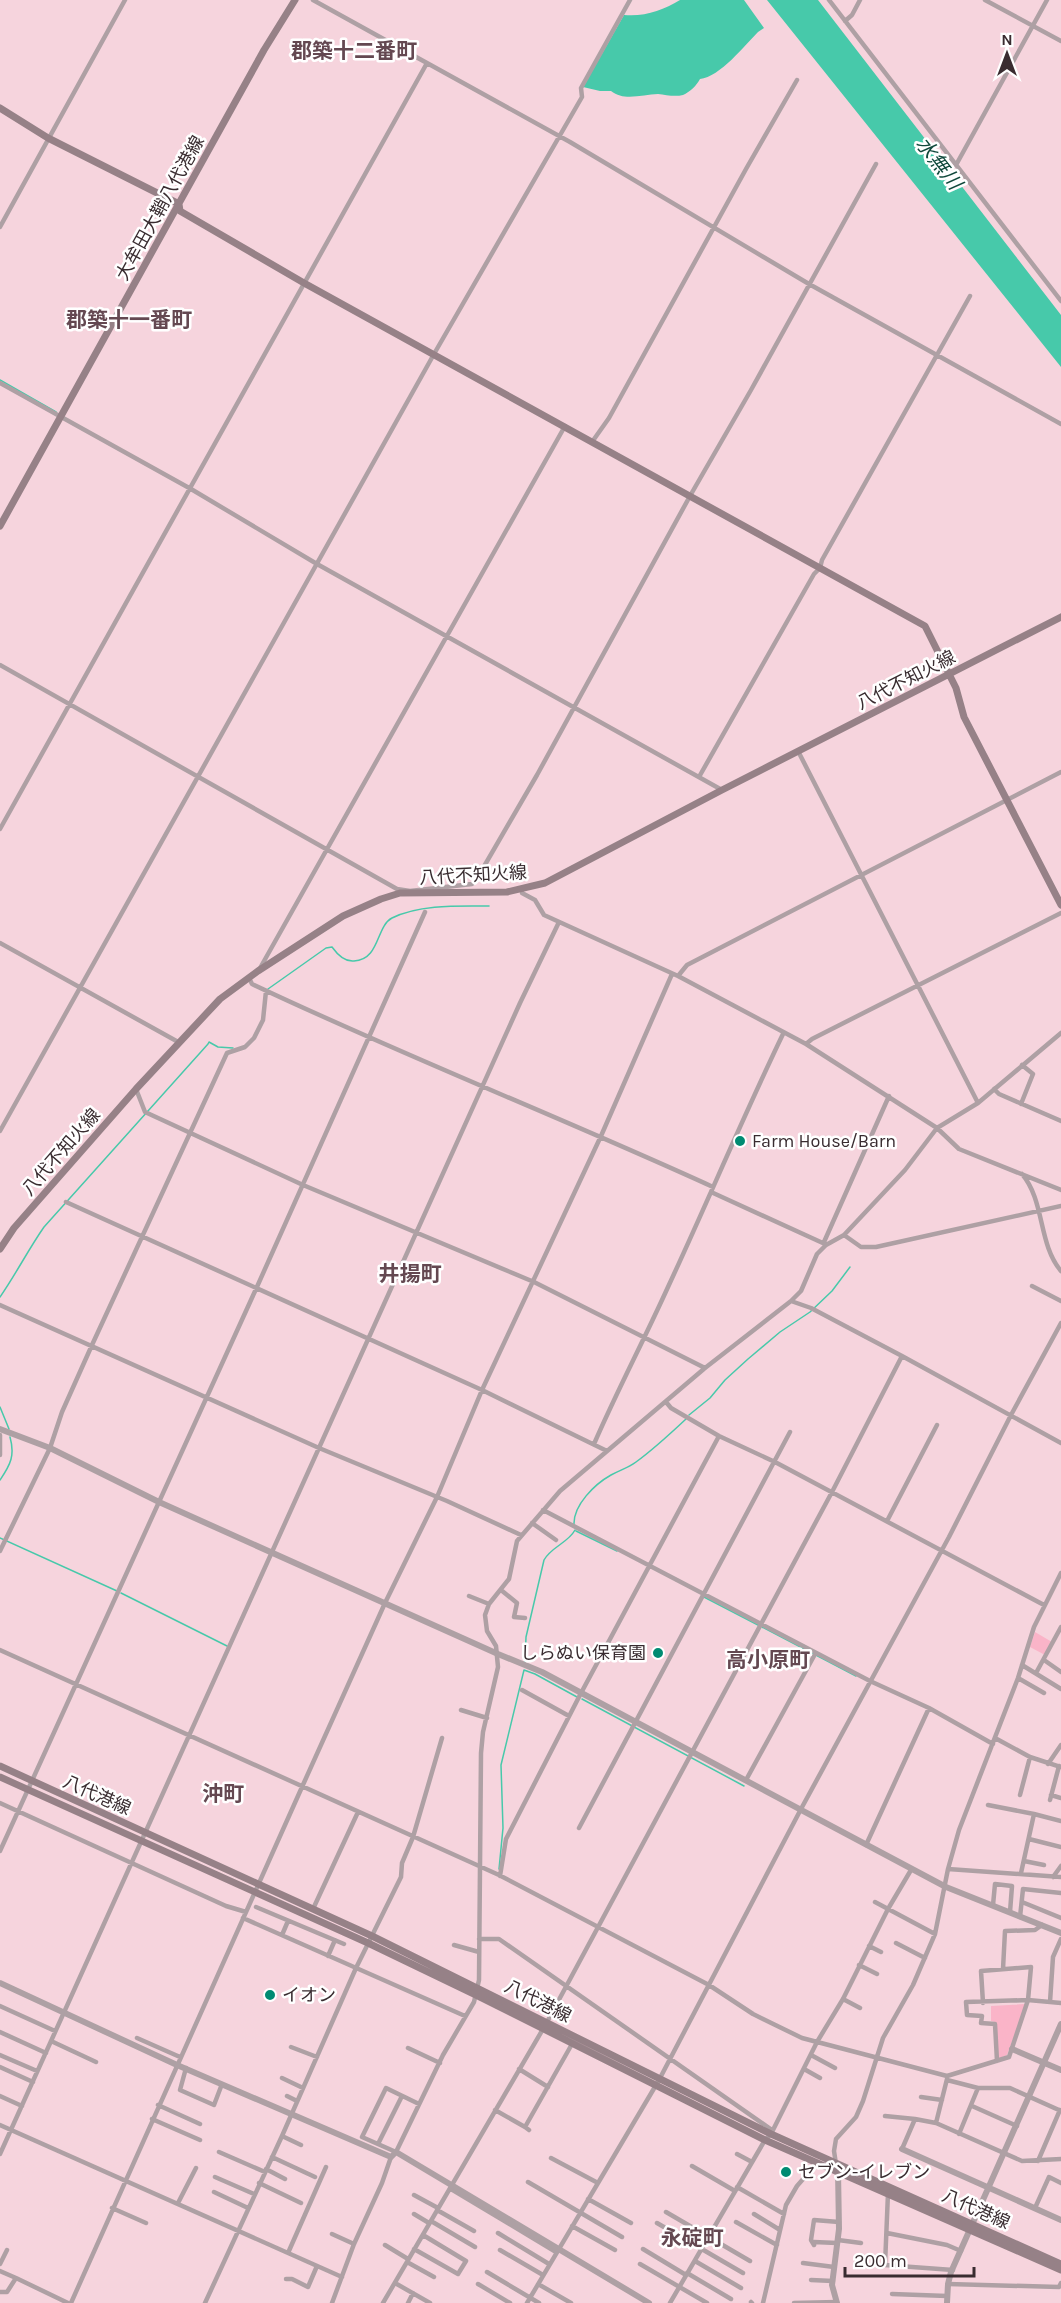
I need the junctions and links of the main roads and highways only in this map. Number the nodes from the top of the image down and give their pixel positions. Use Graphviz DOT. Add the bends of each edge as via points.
graph roads {
  1 [pos="295,0"];
  2 [pos="0,108"];
  3 [pos="179,204"];
  4 [pos="0,526"];
  5 [pos="1061,617"];
  6 [pos="948,675"];
  7 [pos="1061,904"];
  8 [pos="0,1249"];
  9 [pos="0,1766"];
  10 [pos="0,1777"];
  11 [pos="143,1836"];
  12 [pos="256,1888"];
  13 [pos="370,1939"];
  14 [pos="545,2025"];
  15 [pos="657,2083"];
  16 [pos="769,2135"];
  17 [pos="971,2227"];
  18 [pos="1061,2264"];
  19 [pos="1061,2270"];
  1 -- 3 [label="main road, 大牟田大鞘八代港線"];
  2 -- 3 [label="main road" via="48,138"];
  3 -- 4 [label="main road, 大牟田大鞘八代港線"];
  3 -- 6 [label="main road" via="180,211 304,282 925,626"];
  5 -- 6 [label="main road, 八代不知火線"];
  6 -- 7 [label="main road" via="964,717"];
  6 -- 8 [label="main road, 八代不知火線" via="558,877 522,890 398,891 343,916 220,999 136,1089"];
  9 -- 11 [label="main road, 八代港線"];
  10 -- 11 [label="main road, 八代港線"];
  11 -- 12 [label="main road, 八代港線"];
  12 -- 13 [label="main road, 八代港線"];
  12 -- 13 [label="main road, 八代港線" via="313,1909"];
  13 -- 14 [label="main road, 八代港線"];
  14 -- 15 [label="main road, 八代港線"];
  14 -- 15 [label="main road, 八代港線" via="573,2044"];
  15 -- 16 [label="main road, 八代港線"];
  16 -- 17 [label="main road, 八代港線"];
  16 -- 17 [label="main road, 八代港線" via="818,2162"];
  17 -- 18 [label="main road, 八代港線"];
  17 -- 19 [label="main road, 八代港線"];
}
